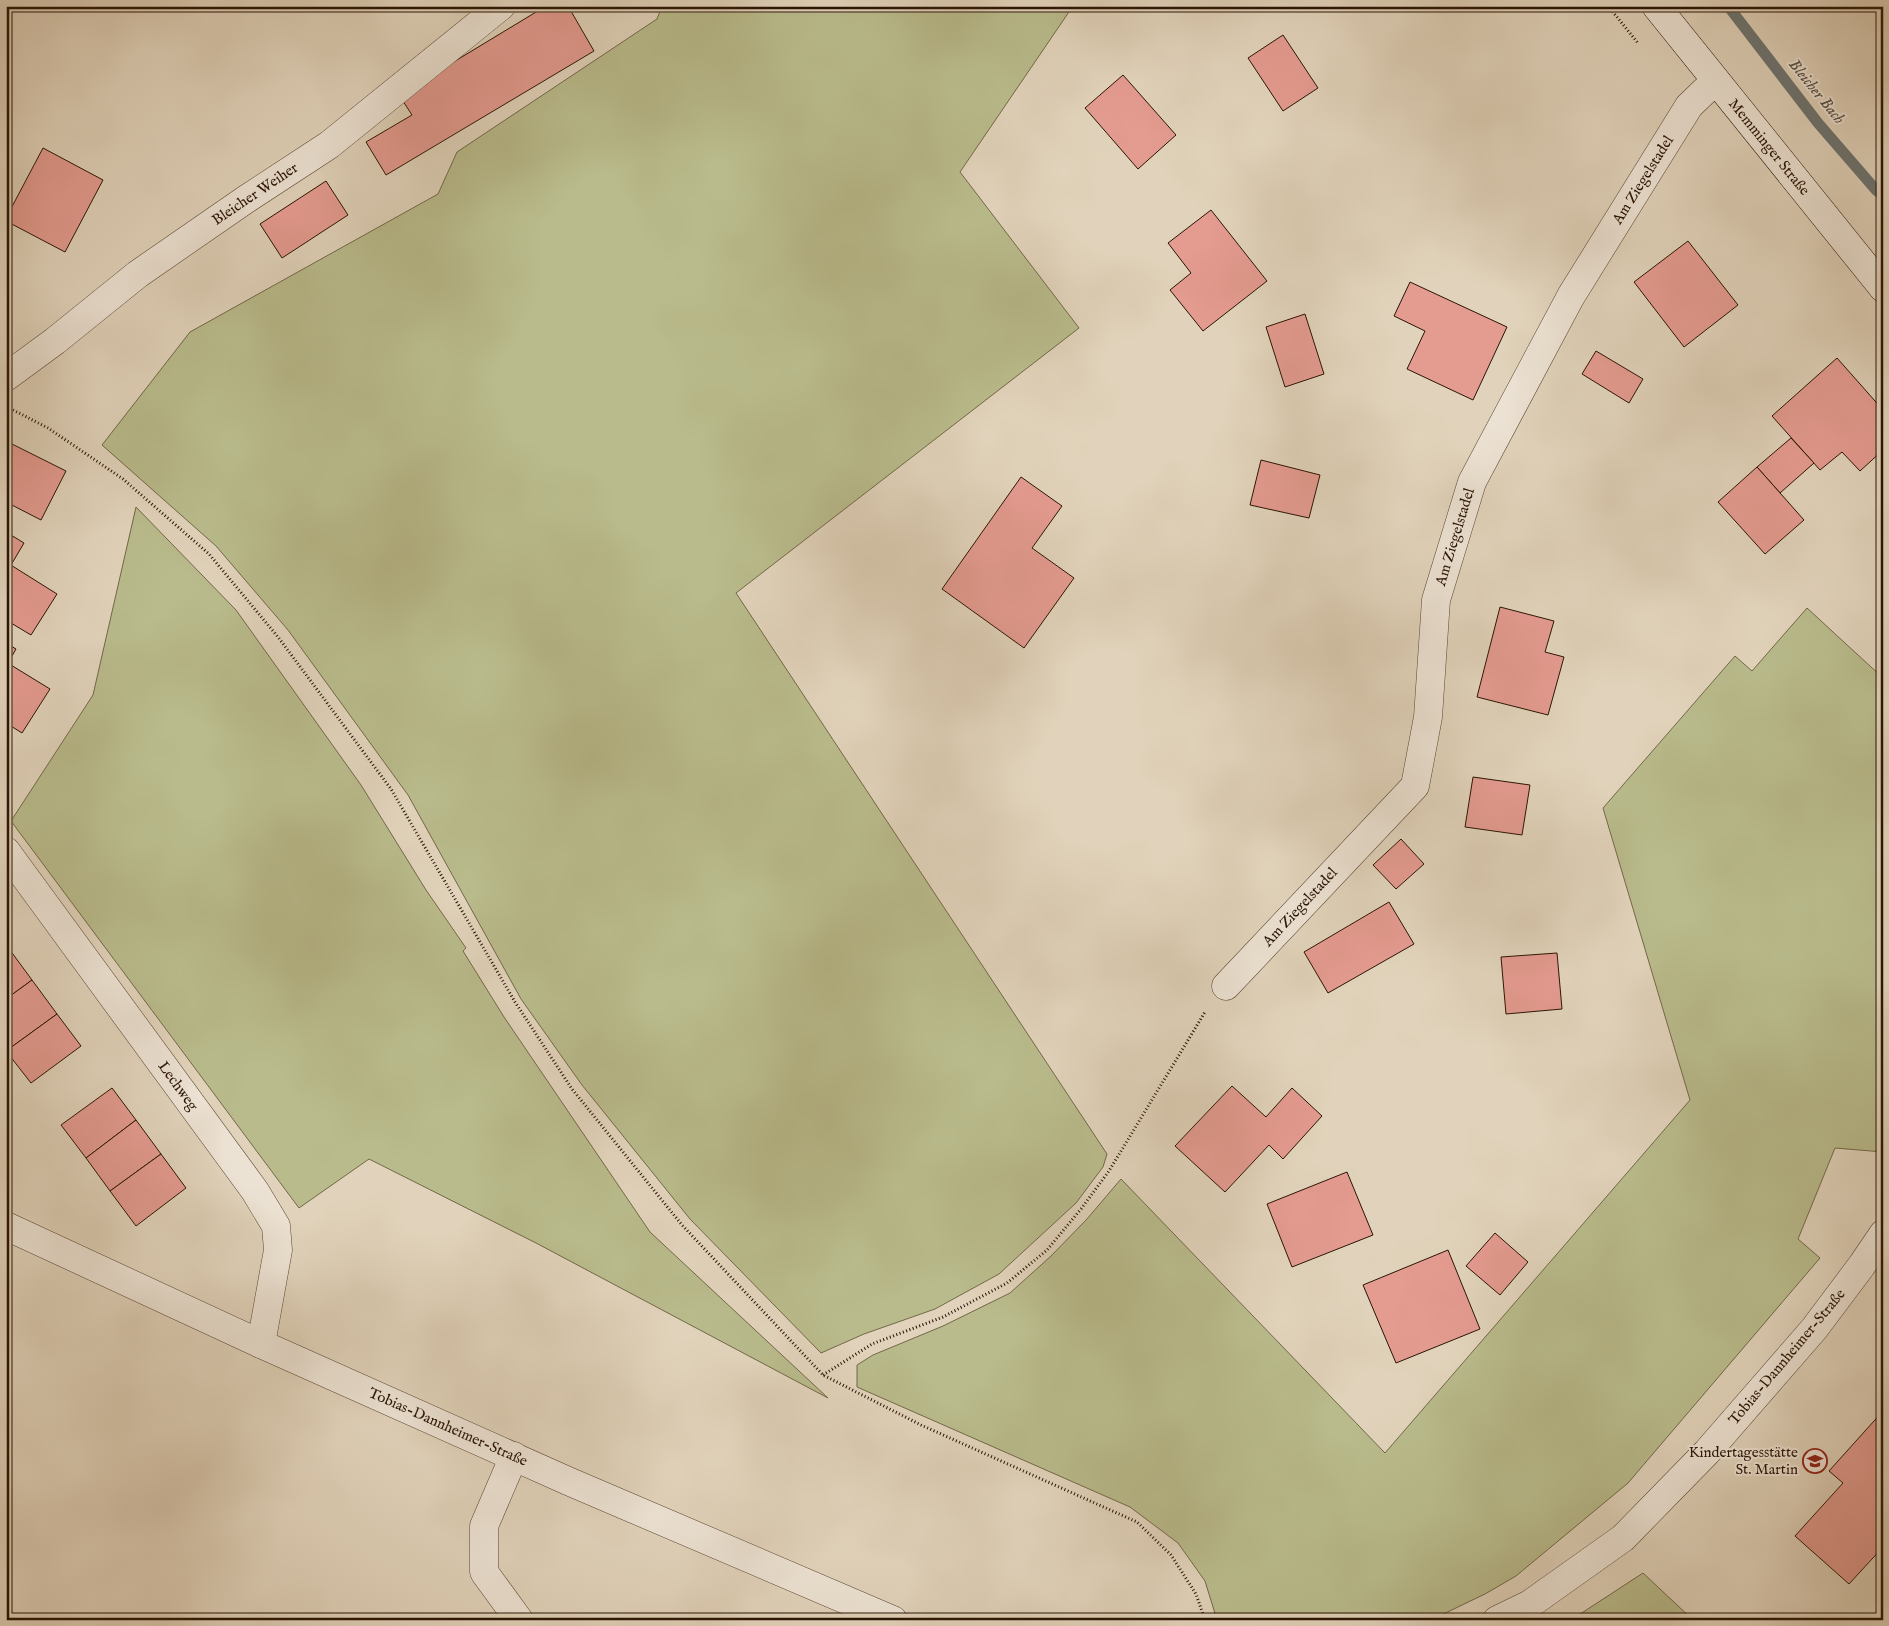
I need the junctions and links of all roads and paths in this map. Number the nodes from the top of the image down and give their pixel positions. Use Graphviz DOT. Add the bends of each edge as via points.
graph roads {
  1 [pos="501,6"];
  2 [pos="1656,6"];
  3 [pos="1715,81"];
  4 [pos="1883,288"];
  5 [pos="6,378"];
  6 [pos="6,407"];
  7 [pos="6,851"];
  8 [pos="1226,986"];
  9 [pos="6,1226"];
  10 [pos="1883,1234"];
  11 [pos="261,1344"];
  12 [pos="823,1375"];
  13 [pos="514,1456"];
  14 [pos="519,1620"];
  15 [pos="893,1620"];
  16 [pos="1205,1620"];
  17 [pos="1497,1620"];
  1 -- 5 [label="street, Bleicher Weiher" via="329,145 138,274"];
  2 -- 3 [label="street, Memminger Straße"];
  3 -- 4 [label="street, Memminger Straße"];
  3 -- 8 [label="street, Am Ziegelstadel" via="1689,106 1571,296 1472,482 1436,600 1428,716 1415,786"];
  6 -- 12 [label="path" via="48,428 123,479 208,554 278,637 391,789 514,1002 572,1089 682,1225"];
  7 -- 11 [label="street, Lechweg" via="255,1191 276,1226 278,1250"];
  8 -- 12 [label="path" via="1202,1017 1109,1171 1047,1250 1007,1283 943,1317 872,1344"];
  9 -- 11 [label="street, Tobias-Dannheimer-Straße"];
  10 -- 17 [label="street, Tobias-Dannheimer-Straße" via="1808,1336 1707,1452 1623,1538 1530,1604"];
  11 -- 13 [label="street, Tobias-Dannheimer-Straße"];
  12 -- 16 [label="path" via="921,1425 1137,1522 1170,1555 1196,1594"];
  13 -- 14 [label="street" via="484,1526 484,1572"];
  13 -- 15 [label="street, Tobias-Dannheimer-Straße"];
}
